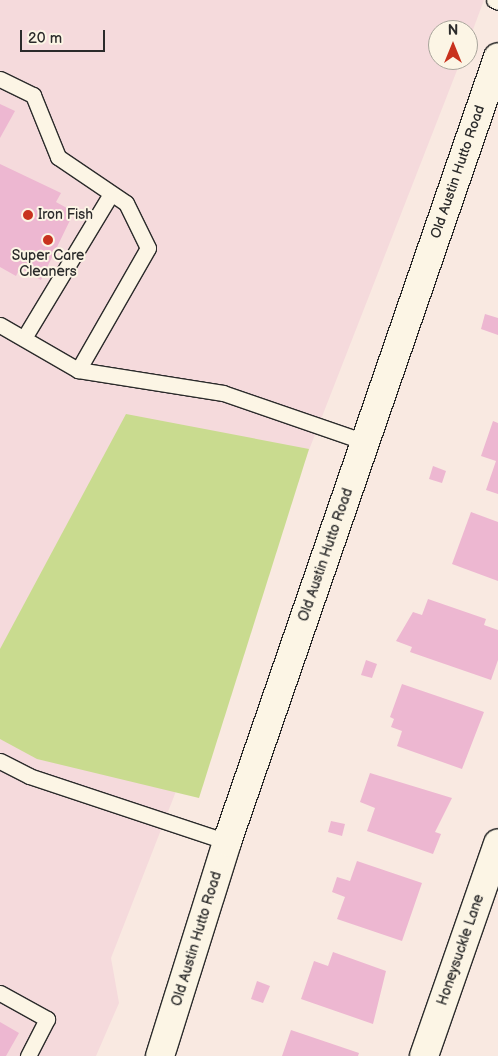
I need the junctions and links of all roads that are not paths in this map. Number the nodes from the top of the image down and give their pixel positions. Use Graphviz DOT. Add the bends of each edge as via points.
graph roads {
  1 [pos="494,0"];
  2 [pos="498,2"];
  3 [pos="498,57"];
  4 [pos="0,79"];
  5 [pos="111,194"];
  6 [pos="0,325"];
  7 [pos="24,338"];
  8 [pos="78,370"];
  9 [pos="365,442"];
  10 [pos="0,761"];
  11 [pos="227,842"];
  12 [pos="498,844"];
  13 [pos="0,993"];
  14 [pos="28,1056"];
  15 [pos="160,1056"];
  16 [pos="424,1056"];
  1 -- 2 [label="lane"];
  3 -- 9 [label="street, Old Austin Hutto Road"];
  4 -- 5 [label="lane" via="32,95 58,158"];
  5 -- 7 [label="lane"];
  5 -- 8 [label="lane" via="126,204 148,248"];
  6 -- 7 [label="lane"];
  7 -- 8 [label="lane"];
  8 -- 9 [label="lane" via="223,393"];
  9 -- 11 [label="street, Old Austin Hutto Road"];
  10 -- 11 [label="lane" via="29,776"];
  11 -- 15 [label="street, Old Austin Hutto Road"];
  12 -- 16 [label="street, Honeysuckle Lane"];
  13 -- 14 [label="lane" via="47,1019"];
}
